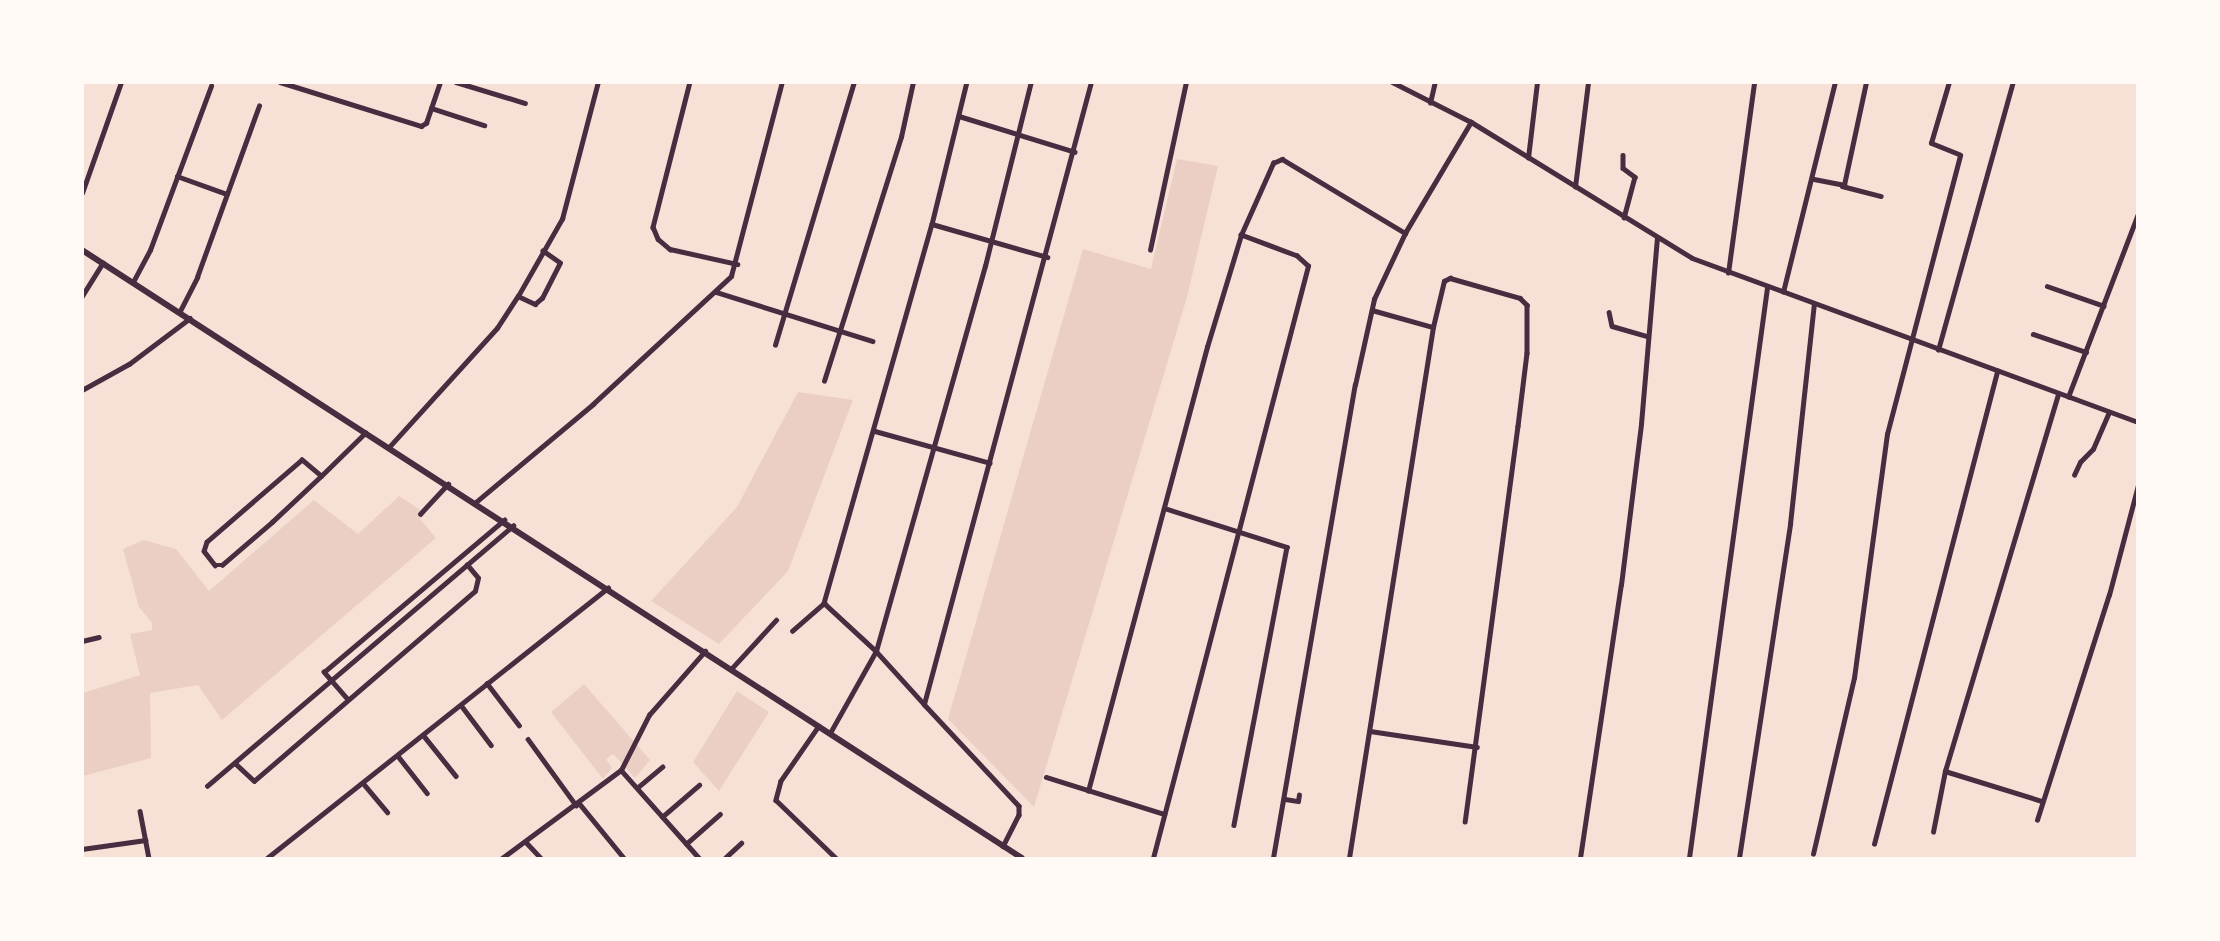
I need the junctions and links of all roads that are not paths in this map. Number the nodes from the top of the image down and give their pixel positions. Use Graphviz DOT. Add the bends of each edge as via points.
graph roads {
  1 [pos="121,82"];
  2 [pos="280,82"];
  3 [pos="440,82"];
  4 [pos="456,82"];
  5 [pos="598,82"];
  6 [pos="690,82"];
  7 [pos="782,82"];
  8 [pos="854,82"];
  9 [pos="914,82"];
  10 [pos="967,82"];
  11 [pos="1030,82"];
  12 [pos="1091,82"];
  13 [pos="1186,82"];
  14 [pos="1392,82"];
  15 [pos="1435,82"];
  16 [pos="1538,82"];
  17 [pos="1588,82"];
  18 [pos="1754,82"];
  19 [pos="1835,82"];
  20 [pos="1866,82"];
  21 [pos="1949,82"];
  22 [pos="2013,82"];
  23 [pos="211,86"];
  24 [pos="525,103"];
  25 [pos="1430,103"];
  26 [pos="259,106"];
  27 [pos="431,108"];
  28 [pos="959,116"];
  29 [pos="1471,122"];
  30 [pos="484,125"];
  31 [pos="1019,132"];
  32 [pos="1075,152"];
  33 [pos="1623,155"];
  34 [pos="1528,158"];
  35 [pos="177,176"];
  36 [pos="1814,179"];
  37 [pos="1842,186"];
  38 [pos="1575,188"];
  39 [pos="82,193"];
  40 [pos="227,194"];
  41 [pos="1881,196"];
  42 [pos="2138,214"];
  43 [pos="1624,218"];
  44 [pos="932,224"];
  45 [pos="1405,232"];
  46 [pos="1241,235"];
  47 [pos="991,239"];
  48 [pos="1657,239"];
  49 [pos="82,250"];
  50 [pos="1150,250"];
  51 [pos="543,251"];
  52 [pos="1047,257"];
  53 [pos="103,263"];
  54 [pos="737,264"];
  55 [pos="1728,273"];
  56 [pos="133,282"];
  57 [pos="2047,286"];
  58 [pos="1767,288"];
  59 [pos="716,292"];
  60 [pos="1782,293"];
  61 [pos="82,296"];
  62 [pos="518,296"];
  63 [pos="1814,304"];
  64 [pos="2104,306"];
  65 [pos="1372,310"];
  66 [pos="180,311"];
  67 [pos="785,312"];
  68 [pos="1609,312"];
  69 [pos="190,318"];
  70 [pos="1433,327"];
  71 [pos="839,332"];
  72 [pos="2033,334"];
  73 [pos="1648,336"];
  74 [pos="1910,340"];
  75 [pos="872,341"];
  76 [pos="775,345"];
  77 [pos="1938,350"];
  78 [pos="2086,352"];
  79 [pos="1997,371"];
  80 [pos="824,381"];
  81 [pos="82,390"];
  82 [pos="2058,394"];
  83 [pos="2068,397"];
  84 [pos="2109,412"];
  85 [pos="2138,422"];
  86 [pos="367,431"];
  87 [pos="875,431"];
  88 [pos="934,445"];
  89 [pos="390,446"];
  90 [pos="990,463"];
  91 [pos="2074,475"];
  92 [pos="321,476"];
  93 [pos="448,484"];
  94 [pos="2138,485"];
  95 [pos="476,502"];
  96 [pos="1164,508"];
  97 [pos="420,514"];
  98 [pos="504,520"];
  99 [pos="513,526"];
  100 [pos="1239,530"];
  101 [pos="464,553"];
  102 [pos="469,564"];
  103 [pos="608,588"];
  104 [pos="824,603"];
  105 [pos="776,620"];
  106 [pos="792,630"];
  107 [pos="99,637"];
  108 [pos="82,641"];
  109 [pos="705,651"];
  110 [pos="876,651"];
  111 [pos="732,668"];
  112 [pos="332,680"];
  113 [pos="487,683"];
  114 [pos="348,700"];
  115 [pos="924,704"];
  116 [pos="461,705"];
  117 [pos="519,725"];
  118 [pos="819,726"];
  119 [pos="1370,731"];
  120 [pos="830,733"];
  121 [pos="424,736"];
  122 [pos="528,739"];
  123 [pos="491,745"];
  124 [pos="1477,747"];
  125 [pos="398,756"];
  126 [pos="235,763"];
  127 [pos="662,767"];
  128 [pos="621,770"];
  129 [pos="1946,771"];
  130 [pos="456,776"];
  131 [pos="1046,777"];
  132 [pos="363,783"];
  133 [pos="699,785"];
  134 [pos="207,786"];
  135 [pos="637,788"];
  136 [pos="1088,791"];
  137 [pos="427,793"];
  138 [pos="1299,795"];
  139 [pos="1285,799"];
  140 [pos="2042,801"];
  141 [pos="578,804"];
  142 [pos="140,811"];
  143 [pos="387,812"];
  144 [pos="720,814"];
  145 [pos="1164,814"];
  146 [pos="662,817"];
  147 [pos="2037,820"];
  148 [pos="1465,821"];
  149 [pos="1234,825"];
  150 [pos="1933,832"];
  151 [pos="145,840"];
  152 [pos="526,842"];
  153 [pos="741,843"];
  154 [pos="686,844"];
  155 [pos="1874,844"];
  156 [pos="1003,846"];
  157 [pos="82,849"];
  158 [pos="1814,854"];
  159 [pos="148,858"];
  160 [pos="267,858"];
  161 [pos="502,858"];
  162 [pos="541,858"];
  163 [pos="624,858"];
  164 [pos="699,858"];
  165 [pos="724,858"];
  166 [pos="836,858"];
  167 [pos="1022,858"];
  168 [pos="1153,858"];
  169 [pos="1273,858"];
  170 [pos="1349,858"];
  171 [pos="1580,858"];
  172 [pos="1689,858"];
  173 [pos="1739,858"];
  1 -- 39 [label="street"];
  2 -- 27 [label="street" via="416,124 426,123"];
  3 -- 27 [label="street"];
  4 -- 24 [label="street"];
  5 -- 51 [label="street" via="565,207"];
  6 -- 54 [label="street" via="653,227 658,239 670,249"];
  7 -- 54 [label="street"];
  8 -- 67 [label="street"];
  9 -- 71 [label="street" via="901,137"];
  10 -- 28 [label="street"];
  11 -- 31 [label="street"];
  12 -- 32 [label="street"];
  13 -- 50 [label="street"];
  14 -- 25 [label="street"];
  15 -- 25 [label="street"];
  16 -- 34 [label="street"];
  17 -- 38 [label="street"];
  18 -- 55 [label="street"];
  19 -- 36 [label="street"];
  20 -- 37 [label="street"];
  21 -- 74 [label="street" via="1931,143 1960,155"];
  22 -- 77 [label="street"];
  23 -- 35 [label="street"];
  25 -- 29 [label="street"];
  26 -- 40 [label="street"];
  27 -- 30 [label="street"];
  28 -- 31 [label="street"];
  28 -- 44 [label="street"];
  29 -- 34 [label="street"];
  29 -- 45 [label="street"];
  31 -- 32 [label="street"];
  31 -- 47 [label="street"];
  32 -- 52 [label="street"];
  33 -- 43 [label="street" via="1623,168 1635,177"];
  34 -- 38 [label="street"];
  35 -- 40 [label="street"];
  35 -- 56 [label="street" via="150,250"];
  36 -- 37 [label="street"];
  36 -- 60 [label="street"];
  37 -- 41 [label="street"];
  38 -- 43 [label="street"];
  40 -- 66 [label="street"];
  42 -- 64 [label="street"];
  43 -- 48 [label="street"];
  44 -- 47 [label="street"];
  44 -- 87 [label="street"];
  45 -- 46 [label="street" via="1282,159 1273,163"];
  45 -- 65 [label="street" via="1377,290"];
  46 -- 96 [label="street"];
  46 -- 100 [label="street" via="1298,256 1308,266"];
  47 -- 52 [label="street"];
  47 -- 88 [label="street"];
  48 -- 55 [label="street"];
  48 -- 73 [label="street"];
  49 -- 53 [label="main road"];
  51 -- 62 [label="street"];
  51 -- 62 [label="street" via="560,263 542,298 535,304"];
  52 -- 90 [label="street"];
  53 -- 56 [label="main road"];
  53 -- 61 [label="street"];
  54 -- 59 [label="street"];
  55 -- 58 [label="street"];
  56 -- 66 [label="main road"];
  57 -- 64 [label="street"];
  58 -- 60 [label="street"];
  58 -- 172 [label="street"];
  59 -- 67 [label="street"];
  59 -- 95 [label="street"];
  60 -- 63 [label="street"];
  62 -- 89 [label="street" via="497,328"];
  63 -- 74 [label="street"];
  63 -- 173 [label="street" via="1790,524"];
  64 -- 78 [label="street"];
  65 -- 70 [label="street"];
  65 -- 139 [label="street" via="1354,385"];
  66 -- 69 [label="main road"];
  67 -- 71 [label="street"];
  67 -- 76 [label="street"];
  68 -- 73 [label="street" via="1612,326"];
  69 -- 81 [label="street" via="129,364"];
  69 -- 86 [label="main road"];
  70 -- 119 [label="street"];
  70 -- 124 [label="street" via="1448,278 1520,298 1527,305 1527,353"];
  71 -- 75 [label="street"];
  71 -- 80 [label="street"];
  72 -- 78 [label="street"];
  73 -- 171 [label="street" via="1621,585"];
  74 -- 77 [label="street"];
  74 -- 158 [label="street" via="1875,504 1854,678"];
  77 -- 79 [label="street"];
  78 -- 83 [label="street"];
  79 -- 82 [label="street"];
  79 -- 155 [label="street"];
  82 -- 83 [label="street"];
  82 -- 129 [label="street"];
  83 -- 84 [label="street"];
  84 -- 85 [label="street"];
  84 -- 91 [label="street" via="2093,449"];
  86 -- 89 [label="main road"];
  86 -- 92 [label="street"];
  87 -- 88 [label="street"];
  87 -- 104 [label="street"];
  88 -- 90 [label="street"];
  88 -- 110 [label="street"];
  89 -- 93 [label="main road"];
  90 -- 115 [label="street"];
  92 -- 92 [label="street" via="302,460 207,542 204,551 215,565 222,565"];
  93 -- 95 [label="main road"];
  93 -- 97 [label="street"];
  94 -- 140 [label="street" via="2109,595"];
  95 -- 98 [label="main road"];
  96 -- 100 [label="street"];
  96 -- 136 [label="street"];
  98 -- 99 [label="main road"];
  98 -- 101 [label="street"];
  99 -- 102 [label="street"];
  99 -- 103 [label="main road"];
  100 -- 145 [label="street"];
  100 -- 149 [label="street" via="1287,547"];
  101 -- 102 [label="street"];
  101 -- 112 [label="street" via="324,672"];
  102 -- 112 [label="street"];
  102 -- 114 [label="street" via="478,578 475,591"];
  103 -- 109 [label="main road"];
  103 -- 113 [label="street"];
  104 -- 106 [label="street"];
  104 -- 110 [label="street"];
  105 -- 111 [label="street"];
  107 -- 108 [label="street"];
  109 -- 111 [label="main road"];
  109 -- 128 [label="street" via="649,715"];
  110 -- 115 [label="street"];
  110 -- 120 [label="street"];
  111 -- 118 [label="main road"];
  112 -- 114 [label="street"];
  112 -- 126 [label="street"];
  113 -- 116 [label="street"];
  113 -- 117 [label="street"];
  114 -- 126 [label="street" via="254,781"];
  115 -- 156 [label="street" via="1019,806 1019,815"];
  116 -- 121 [label="street"];
  116 -- 123 [label="street"];
  118 -- 120 [label="main road"];
  118 -- 166 [label="street" via="781,781 776,800"];
  119 -- 124 [label="street"];
  119 -- 170 [label="street"];
  120 -- 156 [label="main road"];
  121 -- 125 [label="street"];
  121 -- 130 [label="street"];
  122 -- 141 [label="street"];
  124 -- 148 [label="street"];
  125 -- 132 [label="street"];
  125 -- 137 [label="street"];
  126 -- 134 [label="street"];
  127 -- 135 [label="street"];
  128 -- 135 [label="street"];
  128 -- 141 [label="street"];
  129 -- 140 [label="street"];
  129 -- 150 [label="street"];
  131 -- 136 [label="street"];
  132 -- 143 [label="street"];
  132 -- 160 [label="street"];
  133 -- 146 [label="street"];
  135 -- 146 [label="street"];
  136 -- 145 [label="street"];
  138 -- 139 [label="street" via="1298,801"];
  139 -- 169 [label="street"];
  140 -- 147 [label="street"];
  141 -- 152 [label="street"];
  141 -- 163 [label="street"];
  142 -- 151 [label="street"];
  144 -- 154 [label="street"];
  145 -- 168 [label="street"];
  146 -- 154 [label="street"];
  151 -- 157 [label="street"];
  151 -- 159 [label="street"];
  152 -- 161 [label="street"];
  152 -- 162 [label="street"];
  153 -- 165 [label="street"];
  154 -- 164 [label="street"];
  156 -- 167 [label="main road"];
}
